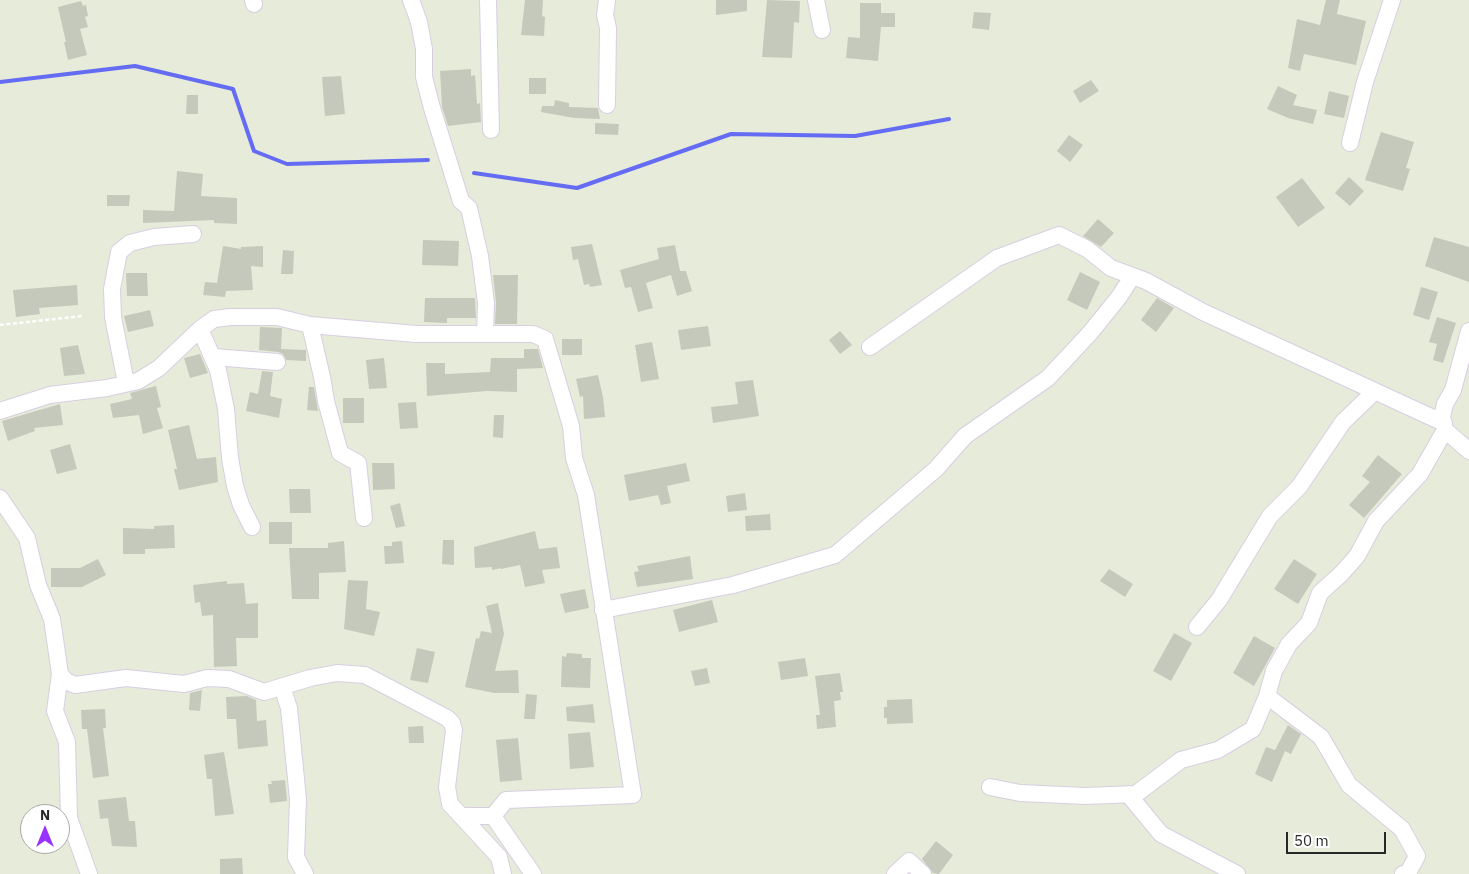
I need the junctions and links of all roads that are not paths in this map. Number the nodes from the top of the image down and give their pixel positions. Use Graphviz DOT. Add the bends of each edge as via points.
graph roads {
  1 [pos="411,0"];
  2 [pos="488,0"];
  3 [pos="607,0"];
  4 [pos="816,0"];
  5 [pos="1392,0"];
  6 [pos="822,30"];
  7 [pos="607,105"];
  8 [pos="491,130"];
  9 [pos="1350,144"];
  10 [pos="193,234"];
  11 [pos="1132,276"];
  12 [pos="310,325"];
  13 [pos="200,328"];
  14 [pos="1469,331"];
  15 [pos="485,333"];
  16 [pos="870,347"];
  17 [pos="214,358"];
  18 [pos="276,362"];
  19 [pos="126,383"];
  20 [pos="1374,392"];
  21 [pos="0,411"];
  22 [pos="1444,427"];
  23 [pos="1469,451"];
  24 [pos="0,498"];
  25 [pos="364,518"];
  26 [pos="252,527"];
  27 [pos="603,610"];
  28 [pos="1196,627"];
  29 [pos="60,674"];
  30 [pos="282,687"];
  31 [pos="1267,696"];
  32 [pos="990,787"];
  33 [pos="1128,794"];
  34 [pos="463,816"];
  35 [pos="493,816"];
  36 [pos="89,874"];
  37 [pos="305,874"];
  38 [pos="503,874"];
  39 [pos="533,874"];
  40 [pos="896,874"];
  41 [pos="923,874"];
  42 [pos="1237,874"];
  43 [pos="1403,874"];
  1 -- 15 [label="street" via="419,22 424,49 424,77 432,108 461,200 469,208 480,256 486,303"];
  2 -- 8 [label="street"];
  3 -- 7 [label="street"];
  4 -- 6 [label="street"];
  5 -- 9 [label="street" via="1365,82"];
  10 -- 19 [label="street" via="130,242 119,252 112,289 113,318"];
  11 -- 16 [label="street" via="1111,268 1087,249 1058,234 997,258"];
  11 -- 20 [label="street"];
  11 -- 27 [label="street" via="1120,297 1048,378 965,436 936,469 834,555 733,585"];
  12 -- 13 [label="street" via="276,317 230,317 214,319"];
  12 -- 15 [label="street" via="416,334"];
  12 -- 25 [label="street" via="340,453 358,463"];
  13 -- 17 [label="street"];
  13 -- 19 [label="street" via="159,368 138,381"];
  14 -- 22 [label="street" via="1445,404"];
  15 -- 27 [label="street" via="533,334 545,339 571,426 574,458 586,495"];
  17 -- 18 [label="street"];
  17 -- 26 [label="street" via="226,408 235,486"];
  19 -- 21 [label="street" via="50,395"];
  20 -- 22 [label="street"];
  20 -- 28 [label="street" via="1343,422 1299,487 1270,516 1219,600"];
  22 -- 23 [label="street"];
  22 -- 31 [label="street" via="1420,474 1376,521 1357,556 1320,593 1309,623 1289,644 1274,671"];
  24 -- 29 [label="street" via="27,538 38,584 52,620"];
  27 -- 35 [label="street" via="634,795 506,800"];
  29 -- 30 [label="street" via="75,685 126,678 184,684 206,678 229,678 264,692"];
  29 -- 36 [label="street" via="55,712 67,742 70,818"];
  30 -- 34 [label="street" via="338,673 365,675 447,718 454,730 447,787 450,804"];
  30 -- 37 [label="street" via="289,708 298,800 296,856"];
  31 -- 33 [label="street" via="1253,729 1218,750 1181,760 1136,794"];
  31 -- 43 [label="street" via="1320,737 1350,785 1402,829 1417,856 1408,873"];
  32 -- 33 [label="street" via="1020,793"];
  33 -- 42 [label="street" via="1161,834"];
  34 -- 35 [label="street"];
  34 -- 38 [label="street" via="499,857"];
  35 -- 39 [label="street"];
  40 -- 41 [label="street" via="909,861"];
}
